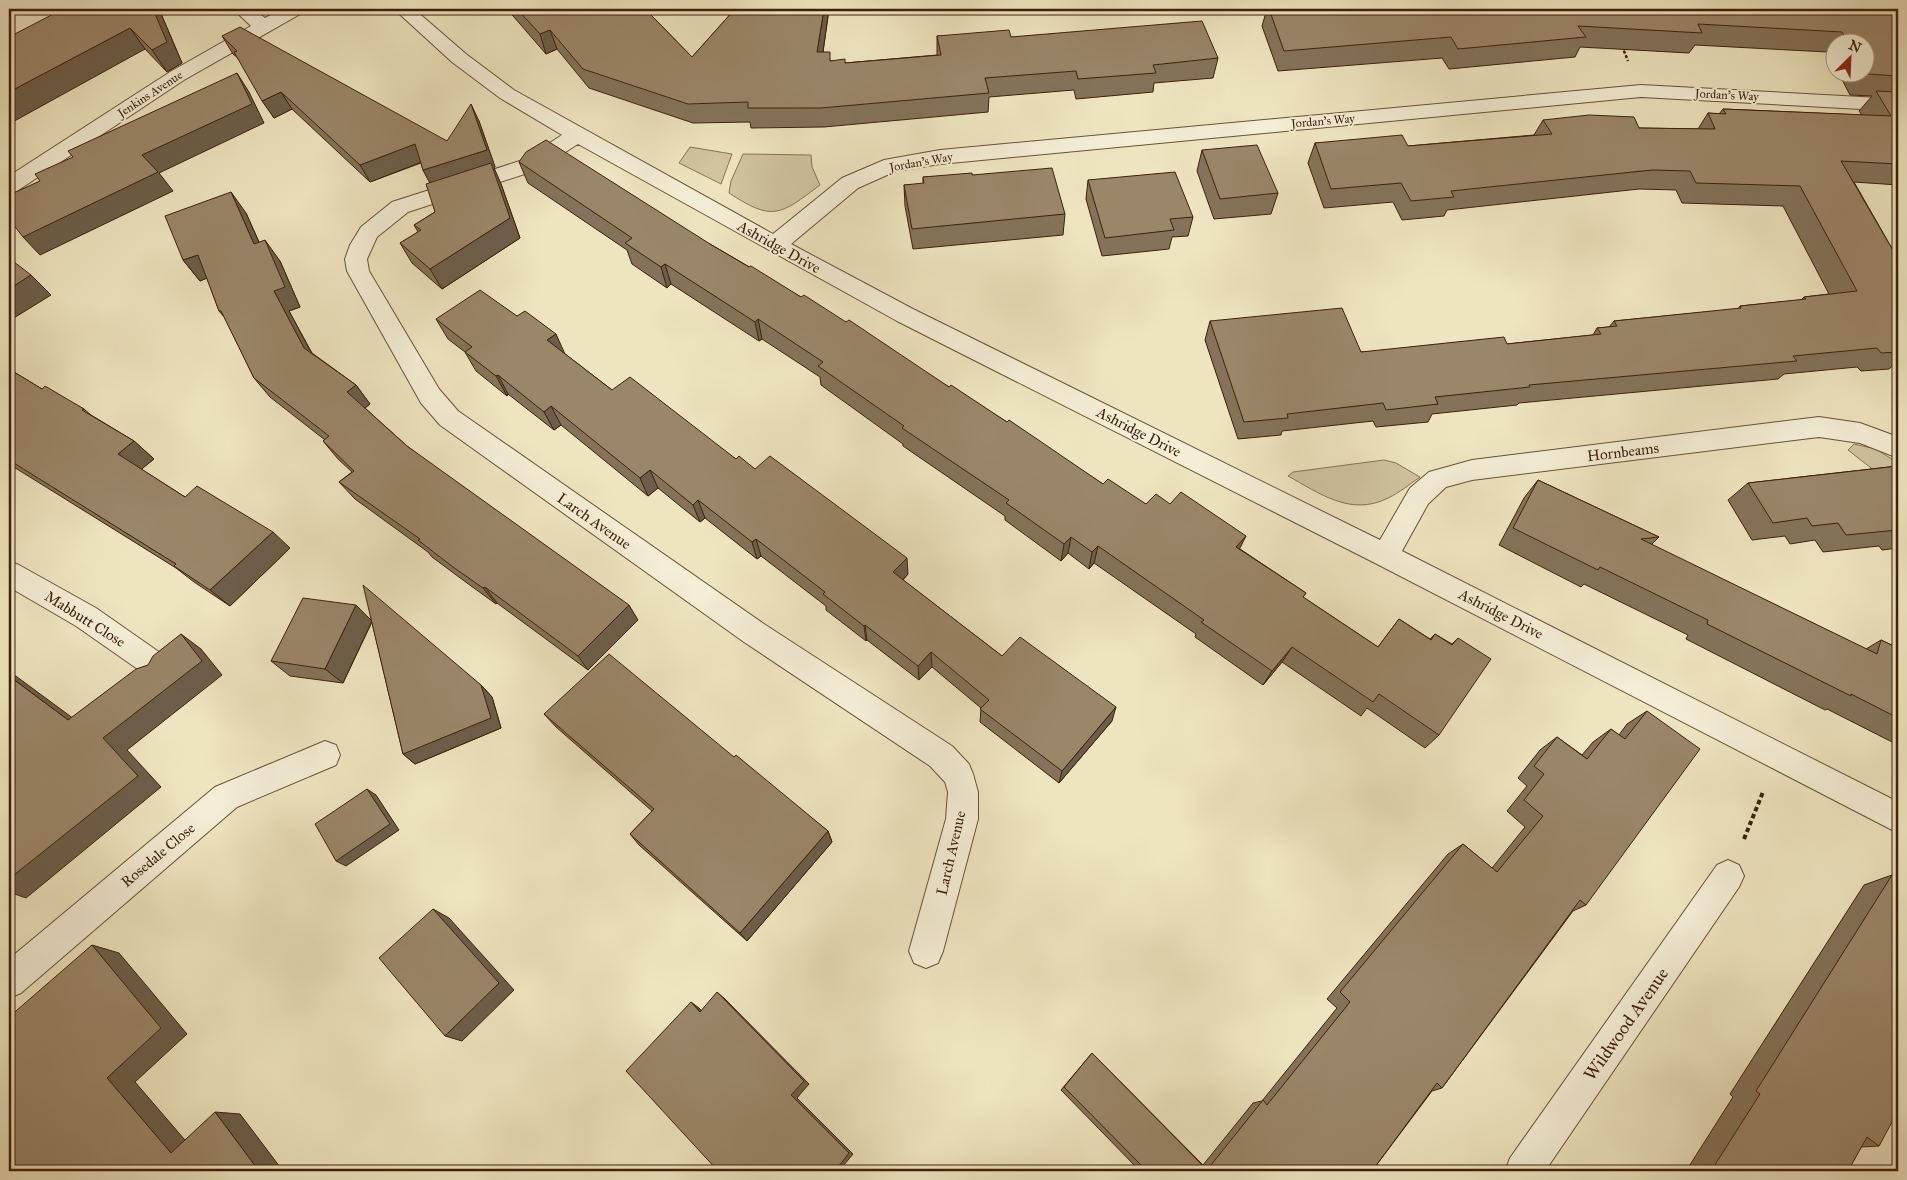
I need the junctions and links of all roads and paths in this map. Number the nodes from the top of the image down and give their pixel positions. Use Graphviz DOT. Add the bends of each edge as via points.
graph roads {
  1 [pos="242,9"];
  2 [pos="295,9"];
  3 [pos="402,9"];
  4 [pos="263,26"];
  5 [pos="1622,45"];
  6 [pos="1641,91"];
  7 [pos="1898,105"];
  8 [pos="577,135"];
  9 [pos="9,186"];
  10 [pos="775,245"];
  11 [pos="1898,448"];
  12 [pos="1385,555"];
  13 [pos="9,573"];
  14 [pos="159,668"];
  15 [pos="324,755"];
  16 [pos="1778,757"];
  17 [pos="1898,818"];
  18 [pos="1728,876"];
  19 [pos="926,951"];
  20 [pos="9,981"];
  21 [pos="1524,1171"];
  1 -- 4 [label="street"];
  2 -- 4 [label="street, Jenkins Avenue"];
  3 -- 8 [label="street, Ashridge Drive" via="507,94"];
  4 -- 9 [label="street, Jenkins Avenue" via="177,76"];
  5 -- 6 [label="path"];
  6 -- 7 [label="street, Jordan's Way"];
  6 -- 10 [label="street, Jordan's Way" via="950,156 891,165 850,183"];
  8 -- 10 [label="street, Ashridge Drive"];
  8 -- 19 [label="street, Larch Avenue" via="530,165 400,206 369,232 356,258 358,271 430,396 449,418 754,633 940,756 958,774 963,792 962,819"];
  10 -- 12 [label="street, Ashridge Drive" via="905,315"];
  11 -- 12 [label="street, Hornbeams" via="1861,433 1819,427 1472,470 1438,479 1420,496"];
  12 -- 16 [label="street, Ashridge Drive"];
  13 -- 14 [label="street, Mabbutt Close" via="86,617"];
  15 -- 20 [label="street, Rosedale Close" via="226,798"];
  16 -- 17 [label="street, Ashridge Drive"];
  16 -- 18 [label="path"];
  18 -- 21 [label="street, Wildwood Avenue"];
}
